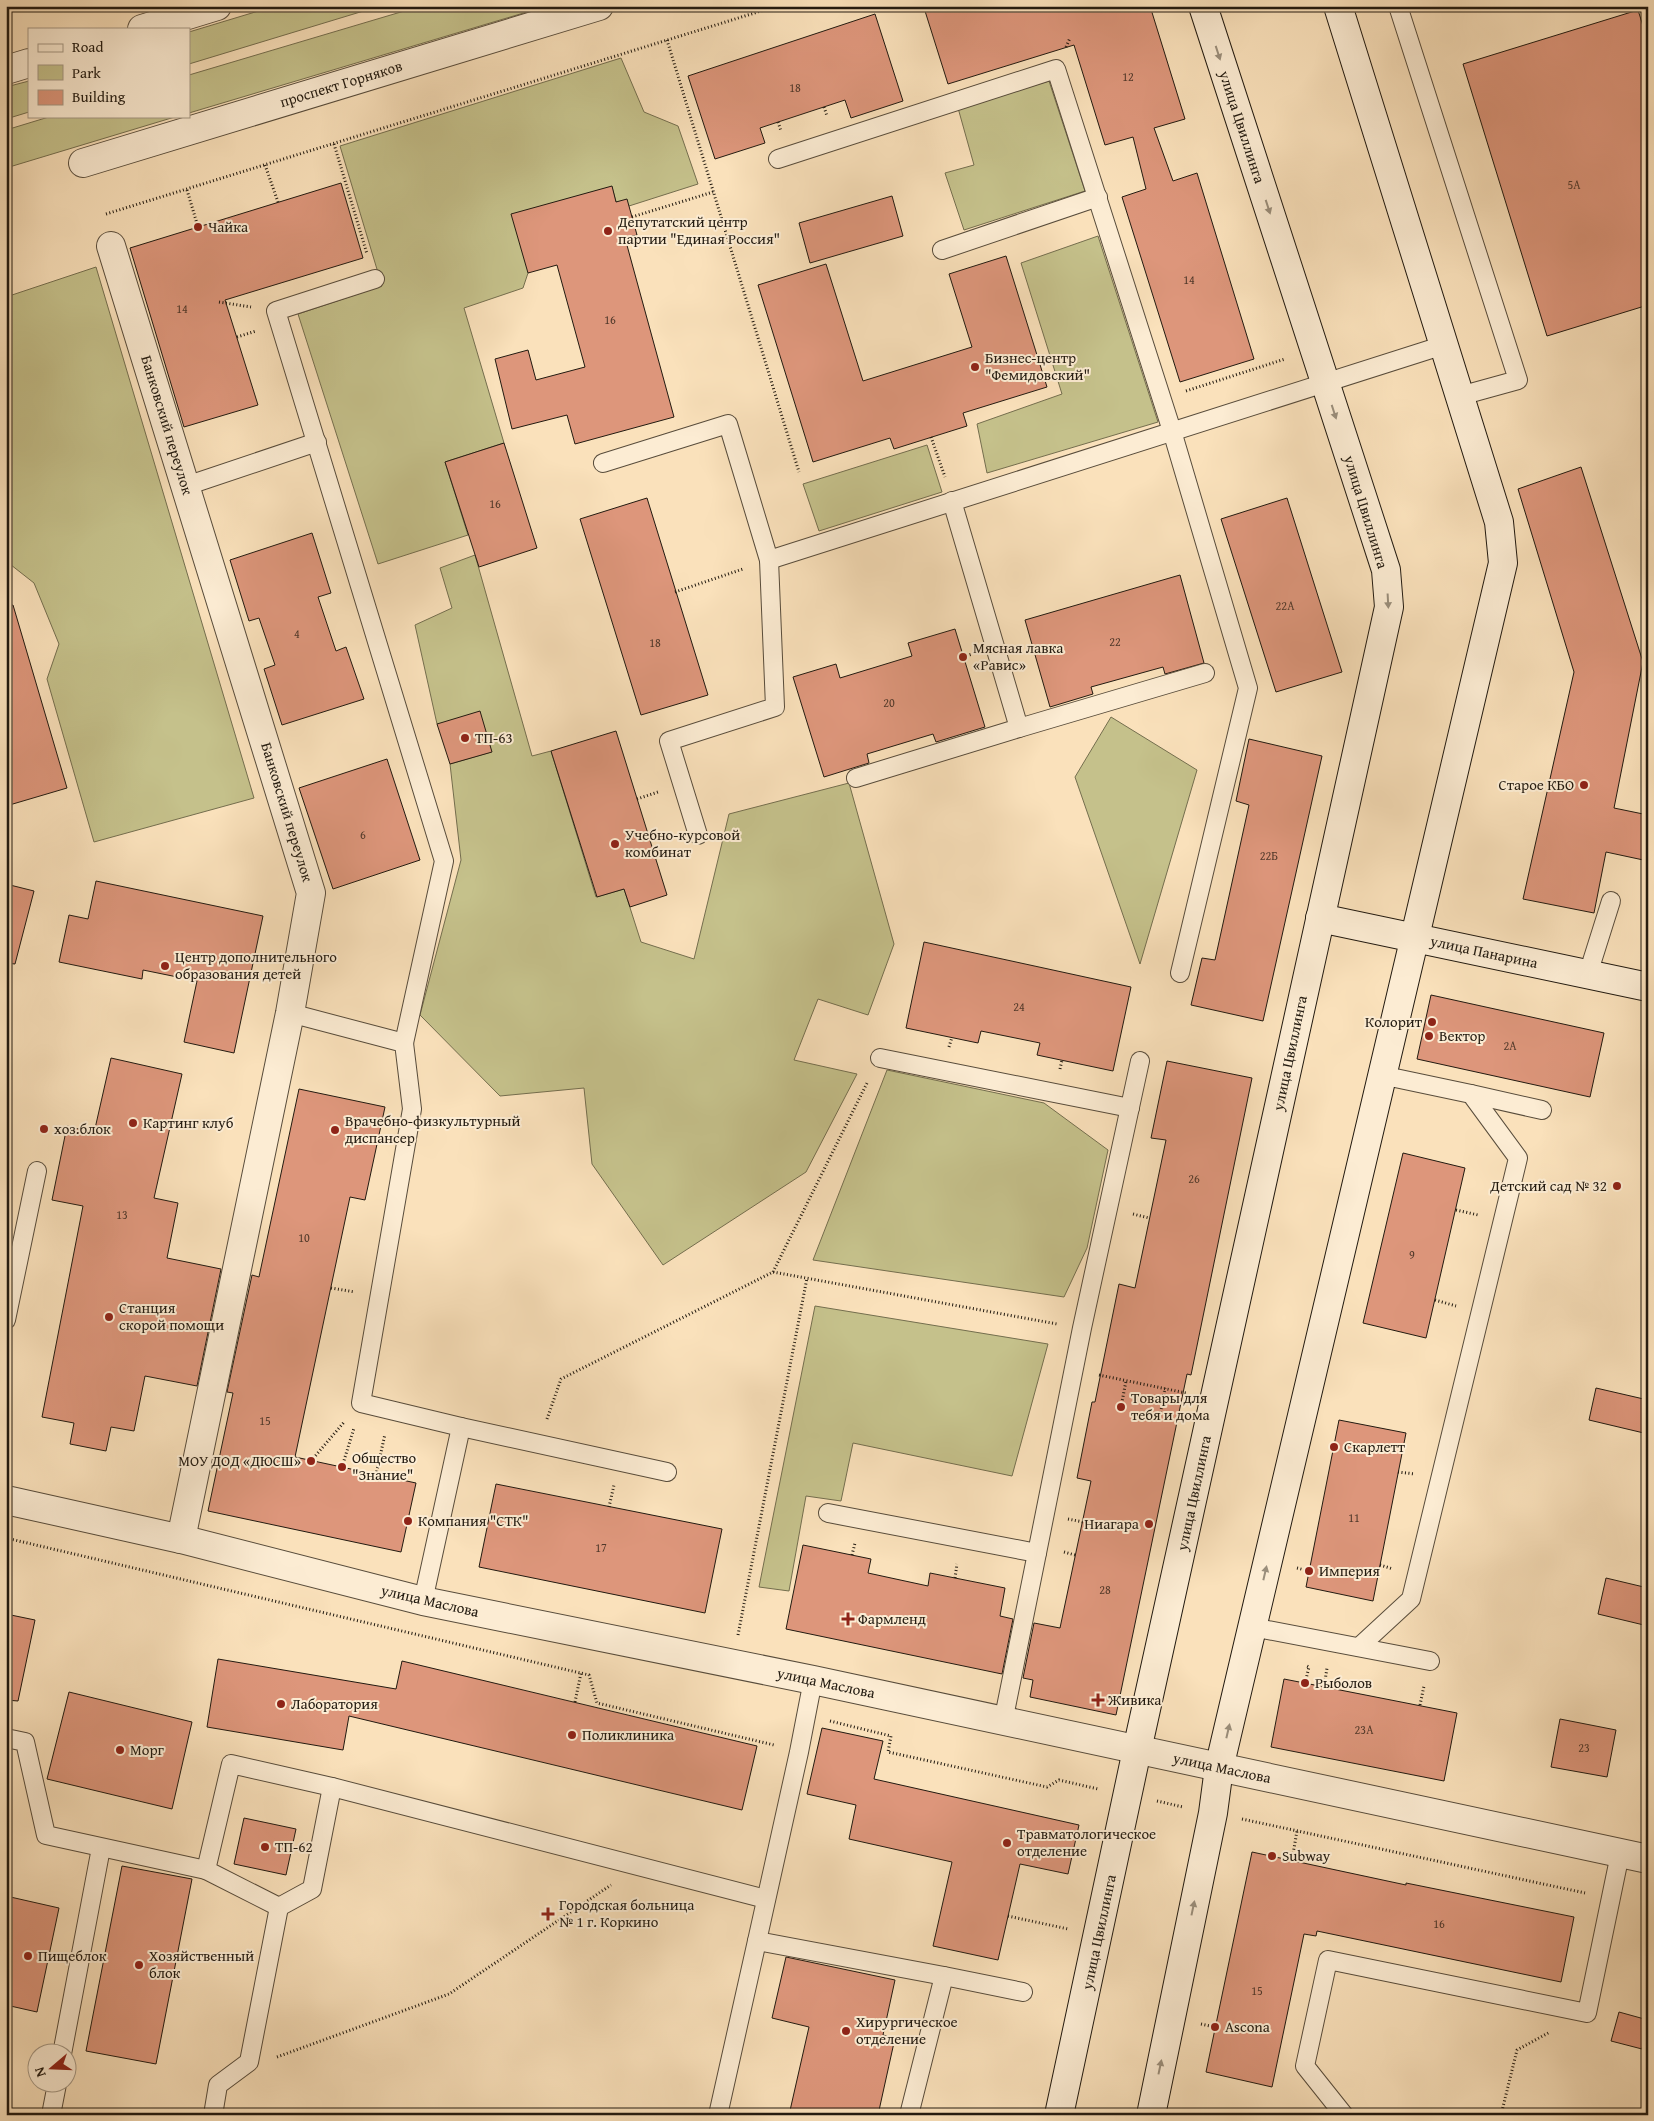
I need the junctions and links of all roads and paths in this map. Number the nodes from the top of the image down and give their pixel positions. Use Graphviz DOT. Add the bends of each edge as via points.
graph roads {
  1 [pos="217,6"];
  2 [pos="599,6"];
  3 [pos="777,6"];
  4 [pos="1203,6"];
  5 [pos="1338,6"];
  6 [pos="1398,6"];
  7 [pos="145,28"];
  8 [pos="667,40"];
  9 [pos="28,63"];
  10 [pos="6,70"];
  11 [pos="334,144"];
  12 [pos="778,159"];
  13 [pos="83,162"];
  14 [pos="265,165"];
  15 [pos="187,190"];
  16 [pos="713,192"];
  17 [pos="1098,197"];
  18 [pos="278,202"];
  19 [pos="100,216"];
  20 [pos="632,217"];
  21 [pos="198,227"];
  22 [pos="111,246"];
  23 [pos="942,250"];
  24 [pos="375,279"];
  25 [pos="219,302"];
  26 [pos="276,311"];
  27 [pos="1444,344"];
  28 [pos="1282,350"];
  29 [pos="1285,359"];
  30 [pos="1325,384"];
  31 [pos="1295,392"];
  32 [pos="1460,396"];
  33 [pos="1162,399"];
  34 [pos="1172,430"];
  35 [pos="931,437"];
  36 [pos="317,442"];
  37 [pos="603,463"];
  38 [pos="800,472"];
  39 [pos="186,486"];
  40 [pos="952,501"];
  41 [pos="769,560"];
  42 [pos="675,592"];
  43 [pos="1205,673"];
  44 [pos="1019,728"];
  45 [pos="856,778"];
  46 [pos="698,835"];
  47 [pos="1610,901"];
  48 [pos="1320,918"];
  49 [pos="1414,937"];
  50 [pos="1180,973"];
  51 [pos="1588,974"];
  52 [pos="1648,987"];
  53 [pos="290,1013"];
  54 [pos="404,1044"];
  55 [pos="880,1058"];
  56 [pos="1140,1061"];
  57 [pos="1382,1075"];
  58 [pos="1472,1094"];
  59 [pos="1130,1108"];
  60 [pos="1542,1110"];
  61 [pos="37,1171"];
  62 [pos="773,1272"];
  63 [pos="807,1278"];
  64 [pos="6,1320"];
  65 [pos="1082,1328"];
  66 [pos="1074,1370"];
  67 [pos="1126,1381"];
  68 [pos="1165,1388"];
  69 [pos="1192,1394"];
  70 [pos="361,1404"];
  71 [pos="1122,1408"];
  72 [pos="390,1410"];
  73 [pos="1160,1416"];
  74 [pos="461,1427"];
  75 [pos="539,1444"];
  76 [pos="311,1461"];
  77 [pos="342,1467"];
  78 [pos="667,1472"];
  79 [pos="376,1475"];
  80 [pos="6,1500"];
  81 [pos="828,1513"];
  82 [pos="6,1538"];
  83 [pos="180,1539"];
  84 [pos="1037,1553"];
  85 [pos="423,1601"];
  86 [pos="1252,1627"];
  87 [pos="737,1643"];
  88 [pos="1359,1647"];
  89 [pos="1430,1661"];
  90 [pos="1301,1664"];
  91 [pos="581,1673"];
  92 [pos="813,1680"];
  93 [pos="1305,1683"];
  94 [pos="575,1702"];
  95 [pos="826,1721"];
  96 [pos="1003,1722"];
  97 [pos="6,1738"];
  98 [pos="1137,1750"];
  99 [pos="799,1752"];
  100 [pos="1219,1768"];
  101 [pos="332,1787"];
  102 [pos="1100,1790"];
  103 [pos="1235,1817"];
  104 [pos="1297,1831"];
  105 [pos="101,1848"];
  106 [pos="1620,1854"];
  107 [pos="1648,1859"];
  108 [pos="1292,1860"];
  109 [pos="639,1866"];
  110 [pos="206,1870"];
  111 [pos="766,1899"];
  112 [pos="1611,1899"];
  113 [pos="279,1907"];
  114 [pos="1008,1916"];
  115 [pos="1071,1930"];
  116 [pos="757,1941"];
  117 [pos="944,1976"];
  118 [pos="1023,1992"];
  119 [pos="1587,2013"];
  120 [pos="1193,2022"];
  121 [pos="1215,2027"];
  122 [pos="64,2044"];
  123 [pos="249,2062"];
  124 [pos="55,2094"];
  125 [pos="51,2115"];
  126 [pos="212,2115"];
  127 [pos="718,2115"];
  128 [pos="909,2115"];
  129 [pos="1059,2115"];
  130 [pos="1150,2115"];
  131 [pos="1344,2115"];
  132 [pos="1501,2115"];
  1 -- 7 [label="street"];
  2 -- 13 [label="street, проспект Горняков"];
  3 -- 8 [label="path"];
  4 -- 30 [label="street, улица Цвиллинга, one-way"];
  5 -- 27 [label="street"];
  6 -- 32 [label="lane" via="1518,380"];
  8 -- 11 [label="path"];
  8 -- 16 [label="path"];
  9 -- 10 [label="street"];
  11 -- 14 [label="path"];
  11 -- 24 [label="path"];
  12 -- 17 [label="lane" via="1056,69"];
  14 -- 15 [label="path"];
  14 -- 18 [label="path"];
  15 -- 19 [label="path"];
  15 -- 21 [label="path"];
  16 -- 20 [label="path"];
  16 -- 38 [label="path"];
  17 -- 23 [label="lane"];
  17 -- 33 [label="lane"];
  22 -- 39 [label="street, Банковский переулок"];
  24 -- 26 [label="lane"];
  25 -- 26 [label="path"];
  26 -- 36 [label="lane"];
  27 -- 30 [label="lane"];
  27 -- 32 [label="street"];
  28 -- 29 [label="path"];
  29 -- 31 [label="path"];
  29 -- 33 [label="path"];
  30 -- 31 [label="lane"];
  30 -- 48 [label="street, улица Цвиллинга, one-way" via="1386,570 1390,607"];
  31 -- 34 [label="lane"];
  32 -- 49 [label="street" via="1499,522 1503,563"];
  33 -- 34 [label="lane"];
  34 -- 40 [label="lane"];
  34 -- 50 [label="lane" via="1248,688"];
  35 -- 40 [label="path"];
  36 -- 39 [label="lane"];
  36 -- 54 [label="lane" via="444,861"];
  37 -- 41 [label="lane" via="728,424"];
  39 -- 53 [label="street, Банковский переулок" via="311,893"];
  40 -- 41 [label="lane"];
  40 -- 44 [label="lane"];
  41 -- 42 [label="path"];
  41 -- 46 [label="lane" via="775,707 669,741"];
  43 -- 44 [label="lane"];
  44 -- 45 [label="lane"];
  47 -- 51 [label="lane"];
  48 -- 49 [label="street, улица Панарина"];
  48 -- 98 [label="street, улица Цвиллинга"];
  49 -- 51 [label="street, улица Панарина"];
  49 -- 57 [label="street"];
  51 -- 52 [label="street, улица Панарина"];
  53 -- 54 [label="lane"];
  53 -- 83 [label="street, Банковский переулок"];
  54 -- 70 [label="lane" via="412,1109"];
  55 -- 59 [label="lane"];
  55 -- 62 [label="path"];
  56 -- 59 [label="lane"];
  57 -- 58 [label="lane"];
  86 -- 57 [label="street, one-way"];
  58 -- 60 [label="lane"];
  58 -- 88 [label="lane" via="1518,1158 1411,1599"];
  59 -- 65 [label="lane"];
  61 -- 64 [label="lane"];
  62 -- 63 [label="path"];
  62 -- 75 [label="path" via="560,1379"];
  63 -- 65 [label="path"];
  63 -- 87 [label="path"];
  65 -- 66 [label="lane"];
  66 -- 67 [label="path"];
  66 -- 84 [label="lane"];
  67 -- 68 [label="path"];
  67 -- 71 [label="path"];
  68 -- 69 [label="path"];
  68 -- 73 [label="path"];
  70 -- 72 [label="lane"];
  70 -- 76 [label="path"];
  70 -- 77 [label="path"];
  72 -- 74 [label="lane"];
  72 -- 79 [label="path"];
  74 -- 75 [label="lane"];
  74 -- 85 [label="lane"];
  75 -- 78 [label="lane"];
  80 -- 83 [label="street, улица Маслова"];
  81 -- 84 [label="lane"];
  82 -- 91 [label="path"];
  83 -- 85 [label="street, улица Маслова"];
  84 -- 96 [label="lane"];
  85 -- 92 [label="street, улица Маслова"];
  86 -- 88 [label="lane"];
  100 -- 86 [label="street, one-way"];
  88 -- 89 [label="lane"];
  90 -- 93 [label="path" via="1309,1666"];
  91 -- 94 [label="path"];
  91 -- 99 [label="path" via="589,1675 597,1703"];
  92 -- 96 [label="street, улица Маслова"];
  92 -- 99 [label="lane"];
  95 -- 102 [label="path" via="891,1736 888,1752 1048,1788 1059,1780"];
  96 -- 98 [label="street, улица Маслова"];
  97 -- 105 [label="lane" via="24,1742 46,1835"];
  98 -- 100 [label="street, улица Маслова"];
  98 -- 129 [label="street, улица Цвиллинга"];
  99 -- 111 [label="lane"];
  100 -- 106 [label="street, улица Маслова"];
  130 -- 100 [label="street, one-way" via="1213,1812"];
  101 -- 109 [label="lane"];
  101 -- 110 [label="lane" via="232,1764"];
  101 -- 113 [label="lane" via="312,1889"];
  103 -- 104 [label="path"];
  104 -- 108 [label="path"];
  104 -- 112 [label="path"];
  105 -- 110 [label="lane"];
  105 -- 122 [label="lane"];
  106 -- 107 [label="street, улица Маслова"];
  106 -- 112 [label="lane"];
  109 -- 111 [label="lane"];
  109 -- 123 [label="path" via="449,1994 278,2056"];
  110 -- 113 [label="lane"];
  111 -- 116 [label="lane"];
  112 -- 119 [label="lane"];
  113 -- 123 [label="lane"];
  114 -- 115 [label="path"];
  116 -- 117 [label="lane"];
  116 -- 127 [label="lane"];
  117 -- 118 [label="lane"];
  117 -- 128 [label="lane"];
  119 -- 131 [label="lane" via="1328,1960 1305,2066"];
  119 -- 132 [label="path" via="1517,2050"];
  120 -- 121 [label="path"];
  123 -- 126 [label="lane" via="218,2085"];
  124 -- 125 [label="lane"];
}
